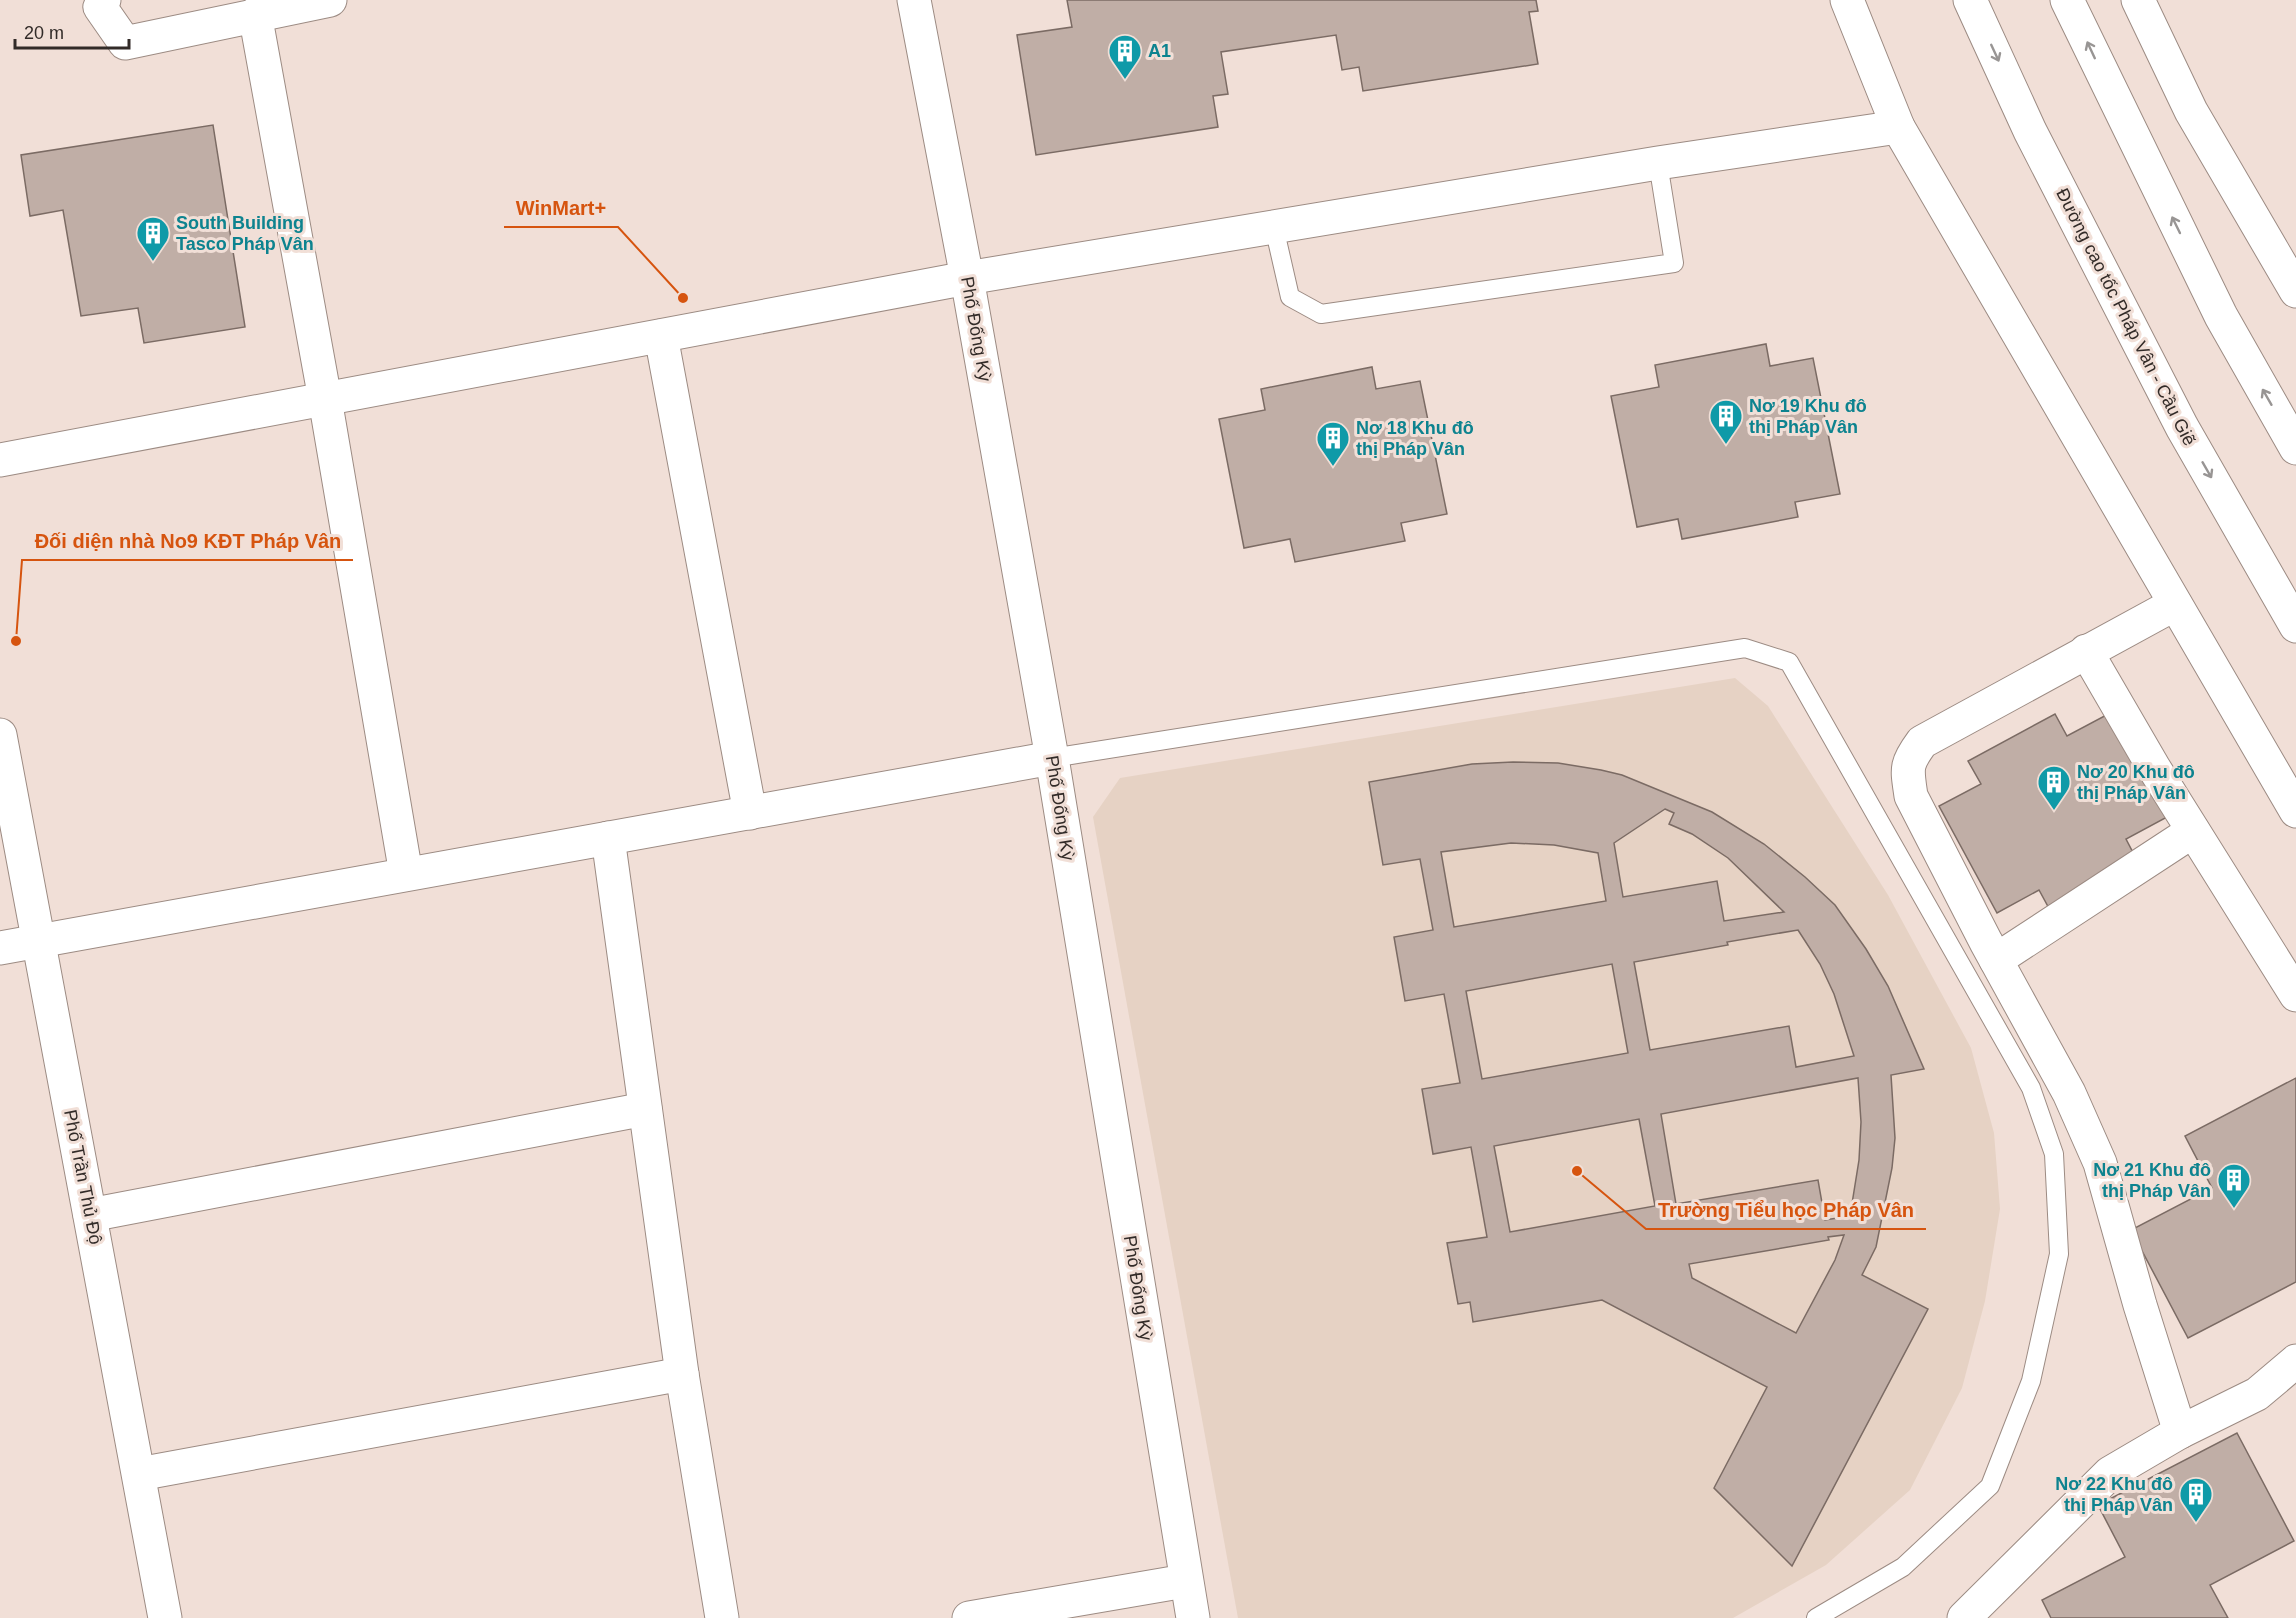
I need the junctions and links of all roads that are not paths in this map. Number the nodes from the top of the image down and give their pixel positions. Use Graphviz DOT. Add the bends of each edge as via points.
graph roads {
  1 [pos="104,0"];
  2 [pos="330,0"];
  3 [pos="914,0"];
  4 [pos="1847,0"];
  5 [pos="1970,0"];
  6 [pos="2067,0"];
  7 [pos="2138,0"];
  8 [pos="255,14"];
  9 [pos="1899,127"];
  10 [pos="1658,163"];
  11 [pos="1274,227"];
  12 [pos="967,278"];
  13 [pos="2296,291"];
  14 [pos="662,336"];
  15 [pos="325,399"];
  16 [pos="2296,448"];
  17 [pos="0,460"];
  18 [pos="2175,604"];
  19 [pos="2296,626"];
  20 [pos="2086,651"];
  21 [pos="0,735"];
  22 [pos="1052,758"];
  23 [pos="2296,811"];
  24 [pos="750,813"];
  25 [pos="2193,831"];
  26 [pos="608,838"];
  27 [pos="406,874"];
  28 [pos="38,940"];
  29 [pos="0,948"];
  30 [pos="1996,960"];
  31 [pos="2296,995"];
  32 [pos="645,1108"];
  33 [pos="90,1215"];
  34 [pos="2296,1361"];
  35 [pos="682,1374"];
  36 [pos="2180,1432"];
  37 [pos="139,1474"];
  38 [pos="1185,1581"];
  39 [pos="165,1618"];
  40 [pos="722,1618"];
  41 [pos="969,1618"];
  42 [pos="1193,1618"];
  43 [pos="1816,1618"];
  44 [pos="1964,1618"];
  1 -- 8 [label="main road" via="100,7 125,43"];
  2 -- 8 [label="main road"];
  3 -- 12 [label="main road, Phố Đống Kỳ"];
  4 -- 9 [label="main road"];
  5 -- 19 [label="main road, Đường cao tốc Pháp Vân - Cầu Giẽ, one-way" via="2030,131 2182,427"];
  16 -- 6 [label="main road, one-way" via="2221,316"];
  7 -- 13 [label="main road" via="2191,111"];
  8 -- 15 [label="main road"];
  9 -- 10 [label="main road"];
  9 -- 18 [label="main road"];
  10 -- 11 [label="main road"];
  10 -- 11 [label="lane" via="1674,262 1321,314 1290,297"];
  11 -- 12 [label="main road"];
  12 -- 14 [label="main road"];
  12 -- 22 [label="main road, Phố Đống Kỳ"];
  14 -- 15 [label="main road"];
  14 -- 24 [label="main road"];
  15 -- 17 [label="main road"];
  15 -- 27 [label="main road"];
  18 -- 20 [label="main road"];
  18 -- 23 [label="main road"];
  20 -- 25 [label="main road"];
  20 -- 30 [label="main road" via="1922,742 1909,759 1911,796"];
  21 -- 28 [label="main road, Phố Trần Thủ Độ"];
  22 -- 24 [label="main road"];
  22 -- 38 [label="main road, Phố Đống Kỳ"];
  22 -- 43 [label="lane" via="1745,648 1789,662 2031,1088 2054,1154 2060,1254 2031,1381 1990,1486 1903,1567"];
  24 -- 26 [label="main road"];
  25 -- 30 [label="main road"];
  25 -- 31 [label="main road"];
  26 -- 27 [label="main road"];
  26 -- 32 [label="main road"];
  27 -- 28 [label="main road"];
  28 -- 29 [label="main road"];
  28 -- 33 [label="main road, Phố Trần Thủ Độ"];
  30 -- 36 [label="main road" via="2069,1093 2100,1163"];
  32 -- 33 [label="main road"];
  32 -- 35 [label="main road"];
  33 -- 37 [label="main road, Phố Trần Thủ Độ"];
  34 -- 36 [label="main road" via="2257,1394"];
  35 -- 37 [label="main road"];
  35 -- 40 [label="main road"];
  36 -- 44 [label="main road" via="2110,1473"];
  37 -- 39 [label="main road, Phố Trần Thủ Độ"];
  38 -- 41 [label="main road"];
  38 -- 42 [label="main road, Phố Đống Kỳ"];
}
